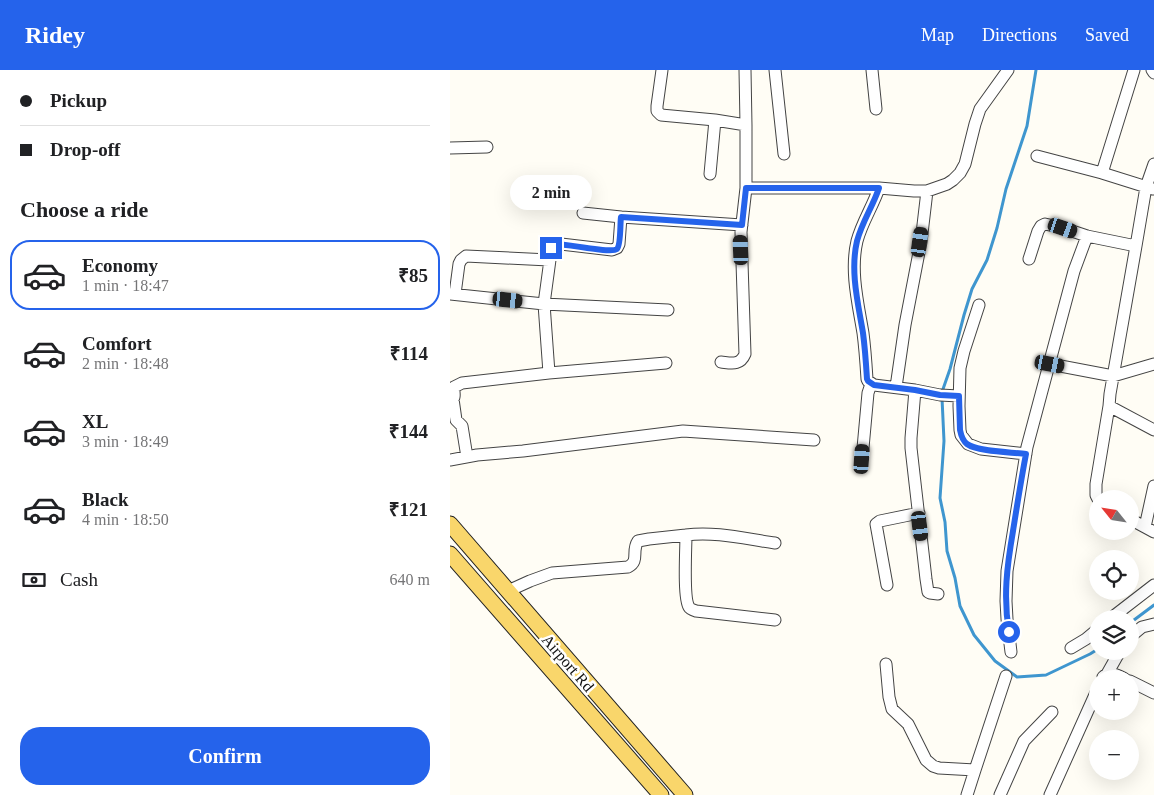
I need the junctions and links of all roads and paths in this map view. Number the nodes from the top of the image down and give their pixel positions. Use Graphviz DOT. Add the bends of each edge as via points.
graph roads {
  1 [pos="662,70"];
  2 [pos="745,70"];
  3 [pos="776,70"];
  4 [pos="872,70"];
  5 [pos="1008,70"];
  6 [pos="1134,70"];
  7 [pos="1152,70"];
  8 [pos="1154,74"];
  9 [pos="876,109"];
  10 [pos="715,120"];
  11 [pos="746,124"];
  12 [pos="487,147"];
  13 [pos="450,148"];
  14 [pos="784,154"];
  15 [pos="1037,156"];
  16 [pos="1154,164"];
  17 [pos="1102,173"];
  18 [pos="710,174"];
  19 [pos="746,188"];
  20 [pos="879,188"];
  21 [pos="1150,188"];
  22 [pos="927,191"];
  23 [pos="583,213"];
  24 [pos="621,217"];
  25 [pos="742,225"];
  26 [pos="1087,236"];
  27 [pos="1136,246"];
  28 [pos="1029,259"];
  29 [pos="549,260"];
  30 [pos="452,294"];
  31 [pos="544,304"];
  32 [pos="979,305"];
  33 [pos="668,310"];
  34 [pos="721,362"];
  35 [pos="1154,362"];
  36 [pos="666,363"];
  37 [pos="1050,364"];
  38 [pos="549,373"];
  39 [pos="1113,376"];
  40 [pos="871,384"];
  41 [pos="896,387"];
  42 [pos="915,390"];
  43 [pos="957,396"];
  44 [pos="451,400"];
  45 [pos="1109,406"];
  46 [pos="1154,430"];
  47 [pos="814,440"];
  48 [pos="1026,454"];
  49 [pos="468,457"];
  50 [pos="862,459"];
  51 [pos="450,460"];
  52 [pos="1154,486"];
  53 [pos="1095,490"];
  54 [pos="919,513"];
  55 [pos="450,524"];
  56 [pos="1139,524"];
  57 [pos="1150,530"];
  58 [pos="686,535"];
  59 [pos="775,543"];
  60 [pos="450,554"];
  61 [pos="887,585"];
  62 [pos="1154,585"];
  63 [pos="508,591"];
  64 [pos="938,594"];
  65 [pos="1122,610"];
  66 [pos="775,620"];
  67 [pos="1154,624"];
  68 [pos="1139,630"];
  69 [pos="1089,636"];
  70 [pos="1071,648"];
  71 [pos="1012,652"];
  72 [pos="886,664"];
  73 [pos="1006,676"];
  74 [pos="1139,686"];
  75 [pos="1154,693"];
  76 [pos="1089,708"];
  77 [pos="1052,712"];
  78 [pos="975,770"];
  79 [pos="660,795"];
  80 [pos="685,795"];
  81 [pos="967,795"];
  82 [pos="1000,795"];
  83 [pos="1050,795"];
  1 -- 10 [label="street" via="657,106 661,115"];
  2 -- 11 [label="street"];
  3 -- 14 [label="street"];
  4 -- 9 [label="street"];
  5 -- 22 [label="street" via="980,109 960,173 947,184"];
  6 -- 17 [label="street"];
  7 -- 8 [label="street"];
  10 -- 11 [label="street"];
  10 -- 18 [label="street"];
  11 -- 19 [label="street"];
  12 -- 13 [label="street"];
  15 -- 17 [label="street"];
  16 -- 21 [label="street"];
  17 -- 21 [label="street"];
  19 -- 20 [label="street"];
  19 -- 25 [label="street"];
  20 -- 22 [label="street"];
  20 -- 40 [label="street" via="857,242 855,272 867,379"];
  21 -- 27 [label="street"];
  22 -- 41 [label="street"];
  23 -- 24 [label="street"];
  24 -- 25 [label="street"];
  24 -- 29 [label="street" via="619,244 615,250 555,244"];
  25 -- 34 [label="street" via="745,354 740,362"];
  26 -- 27 [label="street"];
  26 -- 28 [label="street" via="1045,224 1038,231"];
  26 -- 37 [label="street" via="1074,271"];
  27 -- 39 [label="street"];
  29 -- 30 [label="street" via="466,256 459,264"];
  29 -- 31 [label="street"];
  30 -- 31 [label="street"];
  31 -- 33 [label="street"];
  31 -- 38 [label="street"];
  32 -- 43 [label="street" via="962,358"];
  35 -- 39 [label="street"];
  36 -- 38 [label="street"];
  37 -- 39 [label="street"];
  37 -- 48 [label="street"];
  38 -- 44 [label="street" via="458,384"];
  39 -- 45 [label="street"];
  40 -- 41 [label="street"];
  40 -- 50 [label="street"];
  41 -- 42 [label="street"];
  42 -- 43 [label="street"];
  42 -- 54 [label="street" via="911,443"];
  43 -- 48 [label="street" via="961,435 968,444 981,449"];
  44 -- 49 [label="street" via="456,420 462,426"];
  45 -- 46 [label="street"];
  45 -- 53 [label="street"];
  47 -- 49 [label="street" via="683,431"];
  48 -- 71 [label="street" via="1007,571 1007,619"];
  49 -- 51 [label="street"];
  52 -- 57 [label="street"];
  54 -- 61 [label="street" via="876,524"];
  54 -- 64 [label="street" via="928,590"];
  55 -- 63 [label="main road"];
  56 -- 57 [label="street"];
  58 -- 59 [label="street" via="714,535"];
  58 -- 63 [label="street" via="638,541 633,565 552,573"];
  58 -- 66 [label="street" via="688,606 696,611"];
  60 -- 79 [label="main road, Airport Rd"];
  62 -- 65 [label="street"];
  63 -- 80 [label="main road"];
  67 -- 68 [label="street"];
  69 -- 70 [label="street"];
  72 -- 78 [label="street" via="892,709 908,724 926,760 939,768"];
  73 -- 78 [label="street"];
  74 -- 75 [label="street"];
  76 -- 83 [label="street"];
  77 -- 82 [label="street" via="1024,741"];
  78 -- 81 [label="street"];
}
